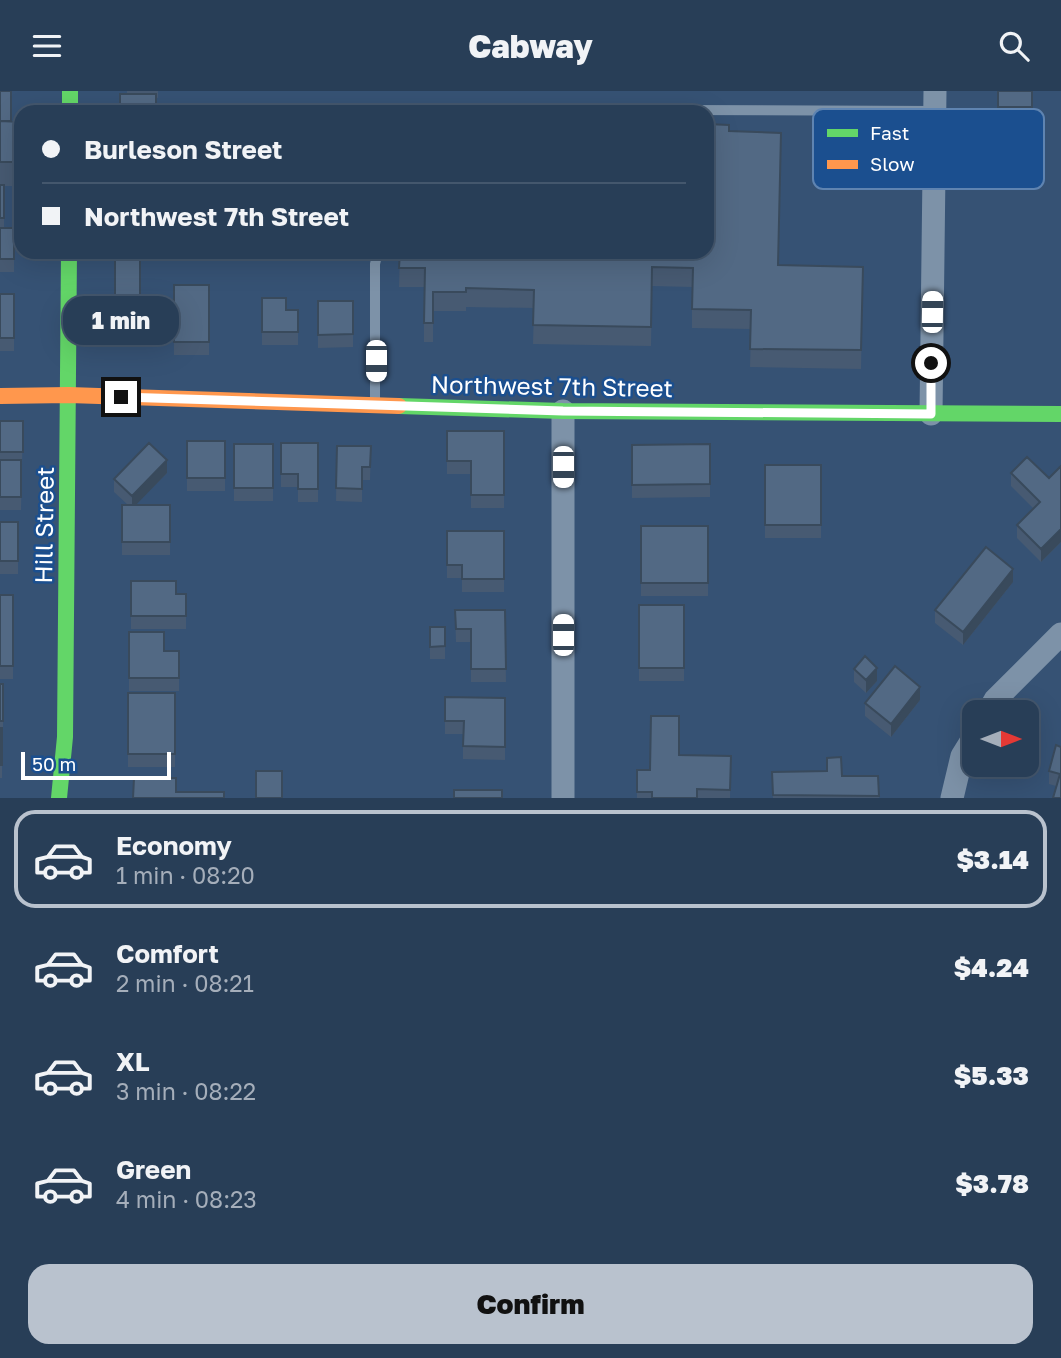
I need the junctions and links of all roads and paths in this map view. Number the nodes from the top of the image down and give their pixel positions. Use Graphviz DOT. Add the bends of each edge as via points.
graph roads {
  1 [pos="935,101"];
  2 [pos="714,110"];
  3 [pos="934,189"];
  4 [pos="69,259"];
  5 [pos="377,259"];
  6 [pos="69,395"];
  7 [pos="0,396"];
  8 [pos="375,405"];
  9 [pos="563,411"];
  10 [pos="931,414"];
  11 [pos="1061,414"];
  12 [pos="1061,633"];
  13 [pos="995,700"];
  14 [pos="962,756"];
  15 [pos="59,798"];
  16 [pos="563,798"];
  17 [pos="952,798"];
  1 -- 2 [label="lane" via="797,110"];
  3 -- 10 [label="street"];
  4 -- 6 [label="street, Hill Street"];
  5 -- 8 [label="lane"];
  6 -- 7 [label="street, Northwest 7th Street"];
  6 -- 8 [label="street, Northwest 7th Street"];
  6 -- 15 [label="street, Hill Street" via="65,737"];
  8 -- 9 [label="street, Northwest 7th Street"];
  9 -- 10 [label="street, Northwest 7th Street"];
  9 -- 16 [label="street"];
  10 -- 11 [label="street, Northwest 7th Street"];
  12 -- 13 [label="street"];
  14 -- 17 [label="street"];
}
